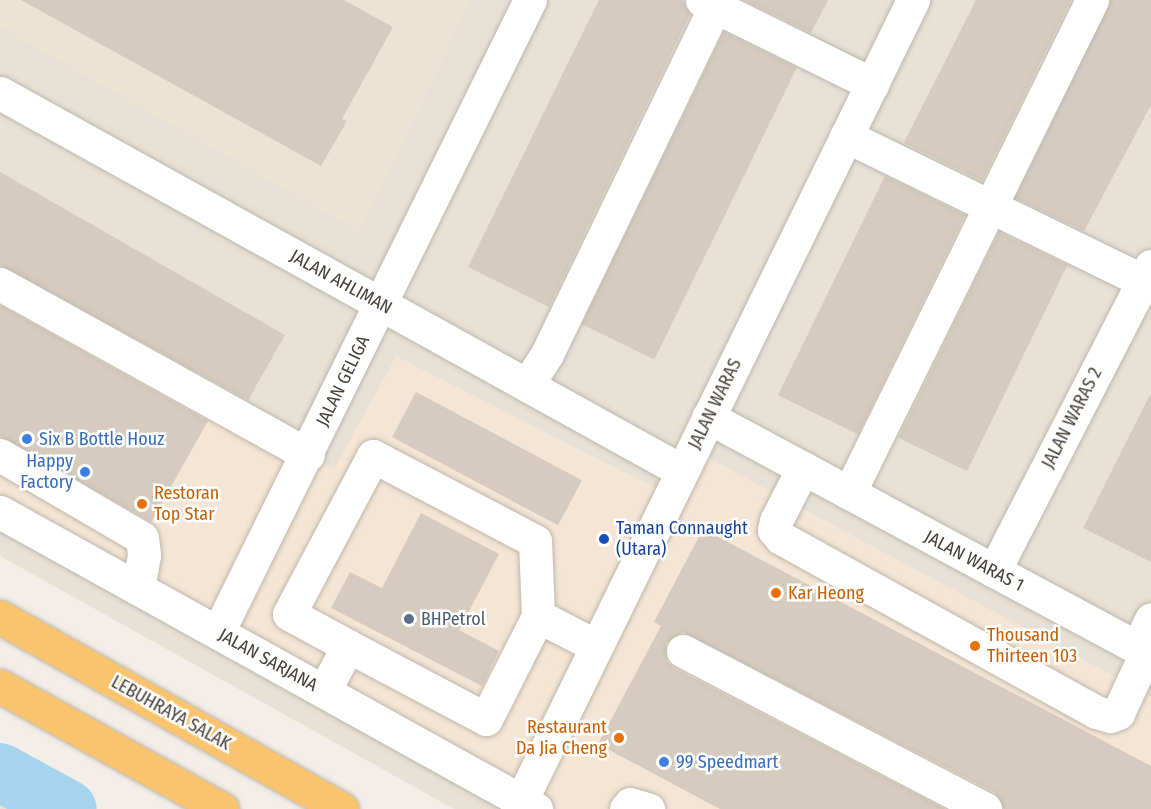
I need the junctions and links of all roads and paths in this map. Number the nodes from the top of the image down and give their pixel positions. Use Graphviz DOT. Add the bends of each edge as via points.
graph roads {
  1 [pos="530,0"];
  2 [pos="913,0"];
  3 [pos="1092,0"];
  4 [pos="712,2"];
  5 [pos="872,84"];
  6 [pos="0,93"];
  7 [pos="846,136"];
  8 [pos="988,205"];
  9 [pos="1148,277"];
  10 [pos="0,284"];
  11 [pos="381,304"];
  12 [pos="527,385"];
  13 [pos="708,417"];
  14 [pos="0,455"];
  15 [pos="308,455"];
  16 [pos="803,468"];
  17 [pos="682,471"];
  18 [pos="849,493"];
  19 [pos="0,512"];
  20 [pos="994,571"];
  21 [pos="138,588"];
  22 [pos="538,616"];
  23 [pos="0,617"];
  24 [pos="218,632"];
  25 [pos="1146,644"];
  26 [pos="348,646"];
  27 [pos="596,646"];
  28 [pos="683,651"];
  29 [pos="0,686"];
  30 [pos="324,691"];
  31 [pos="525,806"];
  32 [pos="222,809"];
  33 [pos="342,809"];
  34 [pos="626,809"];
  35 [pos="648,809"];
  36 [pos="985,809"];
  1 -- 11 [label="street, JALAN GELIGA"];
  2 -- 5 [label="street, JALAN WARAS"];
  3 -- 8 [label="street"];
  4 -- 5 [label="street"];
  4 -- 12 [label="street" via="547,354"];
  5 -- 7 [label="street, JALAN WARAS"];
  6 -- 11 [label="street, JALAN AHLIMAN"];
  7 -- 8 [label="street"];
  7 -- 13 [label="street, JALAN WARAS"];
  8 -- 9 [label="street"];
  8 -- 18 [label="street"];
  9 -- 20 [label="street, JALAN WARAS 2"];
  10 -- 15 [label="street"];
  11 -- 12 [label="street, JALAN AHLIMAN"];
  11 -- 15 [label="street, JALAN GELIGA"];
  12 -- 17 [label="street, JALAN AHLIMAN"];
  13 -- 16 [label="street, JALAN WARAS 1"];
  13 -- 17 [label="street, JALAN WARAS"];
  14 -- 21 [label="street" via="142,538 144,555"];
  15 -- 24 [label="street, JALAN GELIGA"];
  16 -- 18 [label="street, JALAN WARAS 1"];
  16 -- 25 [label="street, JALAN WARAS 1" via="776,521 774,530 781,538 1096,712 1110,716 1118,713"];
  17 -- 27 [label="street, JALAN WARAS"];
  18 -- 20 [label="street, JALAN WARAS 1"];
  19 -- 21 [label="street, JALAN SARJANA"];
  20 -- 25 [label="street, JALAN WARAS 1"];
  21 -- 24 [label="street, JALAN SARJANA"];
  22 -- 26 [label="street" via="486,719"];
  22 -- 26 [label="street" via="535,541 373,456 289,614"];
  22 -- 27 [label="street"];
  23 -- 33 [label="highway, LEBUHRAYA SALAK"];
  24 -- 30 [label="street, JALAN SARJANA"];
  26 -- 30 [label="street"];
  27 -- 31 [label="street, JALAN WARAS"];
  28 -- 36 [label="street"];
  29 -- 32 [label="highway"];
  30 -- 31 [label="street, JALAN SARJANA"];
  34 -- 35 [label="street" via="630,804"];
}
